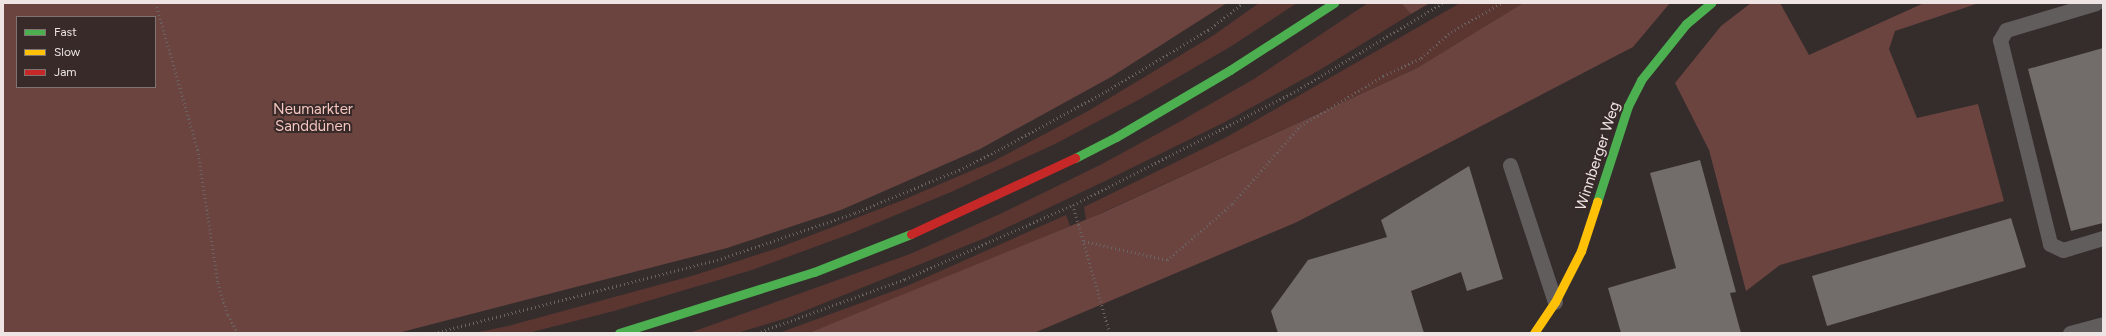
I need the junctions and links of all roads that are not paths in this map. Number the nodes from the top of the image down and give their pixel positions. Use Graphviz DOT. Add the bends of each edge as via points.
graph roads {
  1 [pos="1334,3"];
  2 [pos="1711,3"];
  3 [pos="2096,3"];
  4 [pos="1510,165"];
  5 [pos="2103,238"];
  6 [pos="1555,302"];
  7 [pos="2103,324"];
  8 [pos="619,333"];
  9 [pos="1534,333"];
  10 [pos="2070,333"];
  1 -- 8 [label="main road" via="1230,70 1116,137 1012,189 912,234 814,272"];
  2 -- 6 [label="main road, Winnberger Weg" via="1686,24 1641,80 1628,106 1581,252"];
  3 -- 5 [label="lane" via="2006,30 2000,40 2050,244 2063,250"];
  4 -- 6 [label="lane"];
  6 -- 9 [label="main road, Winnberger Weg"];
  7 -- 10 [label="lane"];
}
